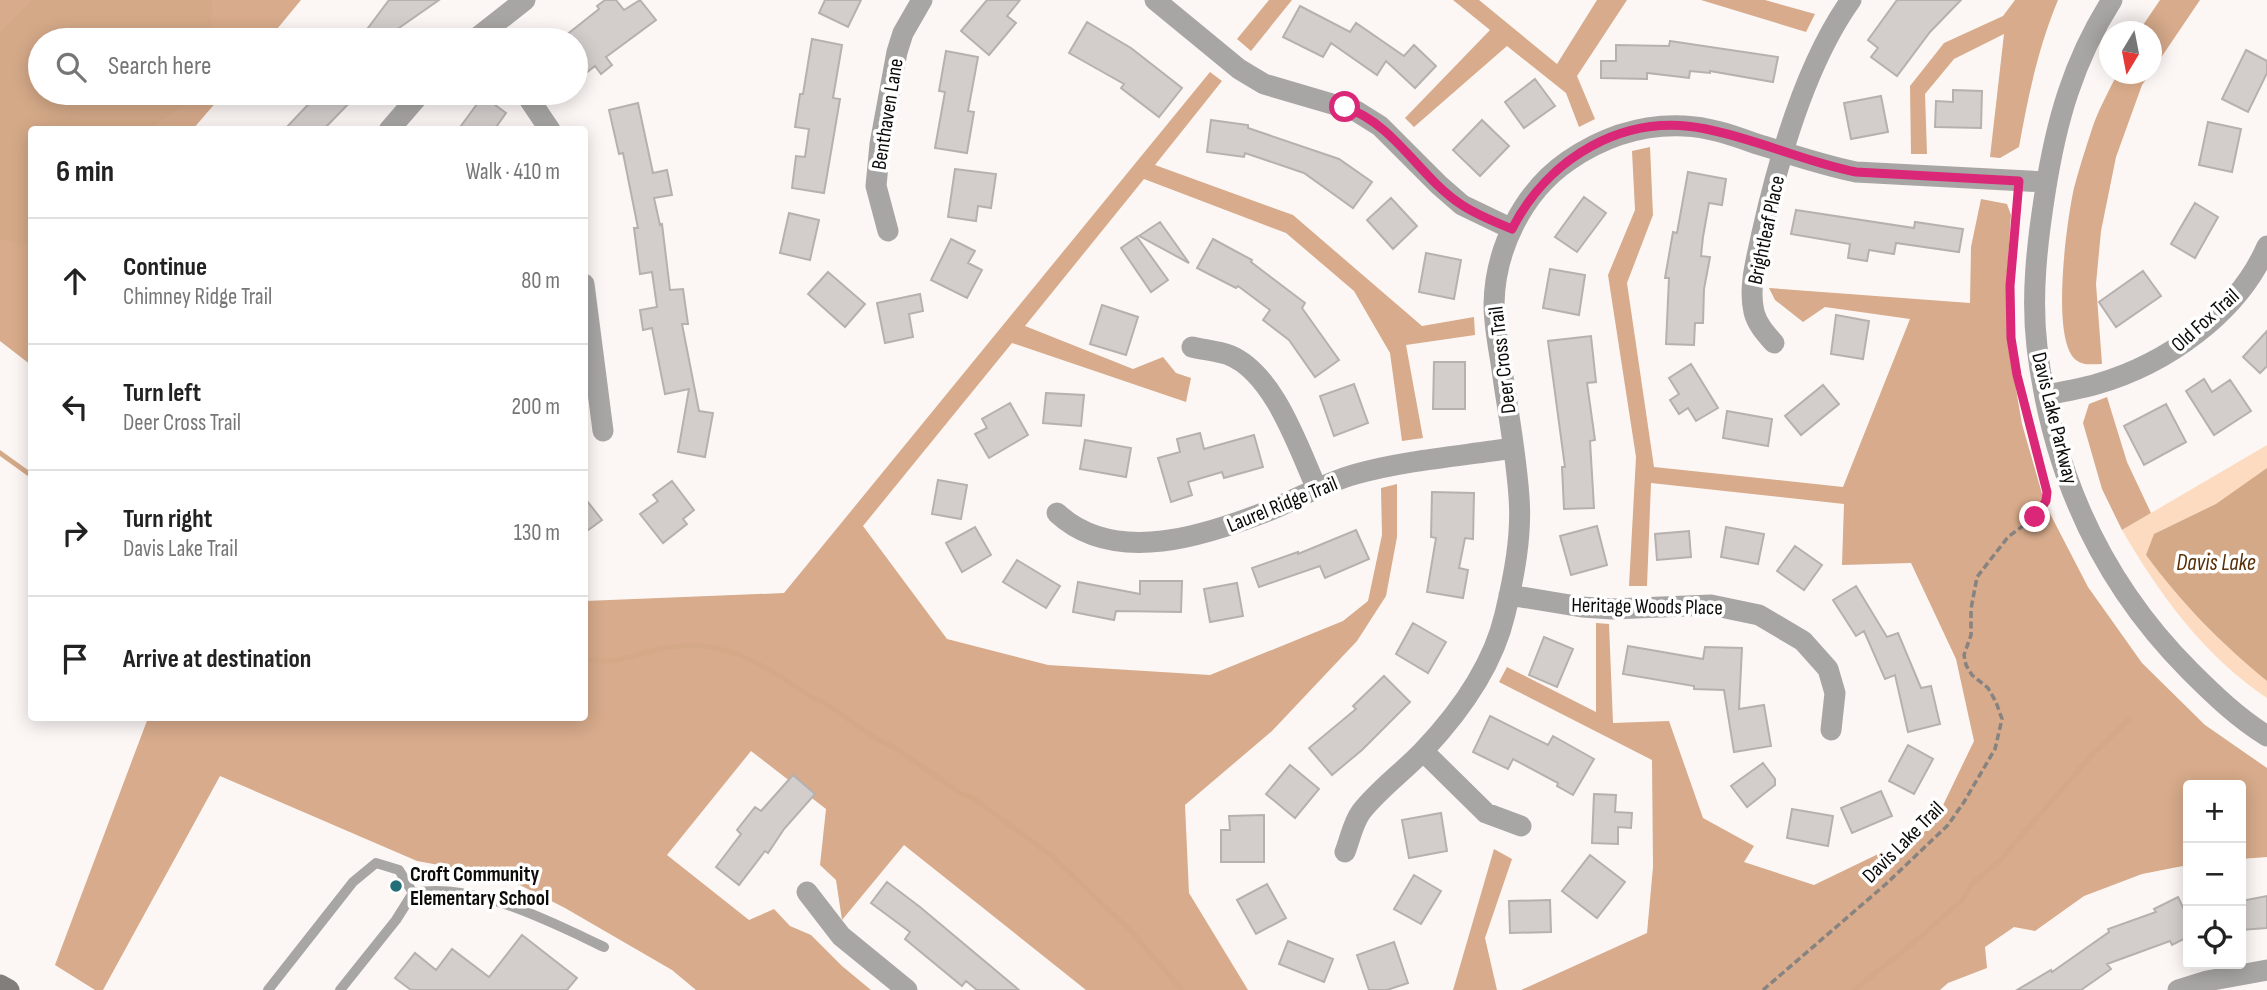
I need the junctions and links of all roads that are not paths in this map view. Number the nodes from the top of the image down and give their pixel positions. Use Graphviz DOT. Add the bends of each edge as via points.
graph roads {
  1 [pos="525,0"];
  2 [pos="922,0"];
  3 [pos="1155,0"];
  4 [pos="1851,0"];
  5 [pos="2112,0"];
  6 [pos="493,28"];
  7 [pos="411,105"];
  8 [pos="533,105"];
  9 [pos="392,126"];
  10 [pos="547,126"];
  11 [pos="1784,152"];
  12 [pos="2046,182"];
  13 [pos="1512,229"];
  14 [pos="888,231"];
  15 [pos="2267,246"];
  16 [pos="588,315"];
  17 [pos="1774,343"];
  18 [pos="1192,347"];
  19 [pos="2035,399"];
  20 [pos="603,431"];
  21 [pos="1513,448"];
  22 [pos="1317,489"];
  23 [pos="1057,513"];
  24 [pos="1509,595"];
  25 [pos="1831,730"];
  26 [pos="2267,736"];
  27 [pos="1423,751"];
  28 [pos="1521,826"];
  29 [pos="1345,852"];
  30 [pos="807,892"];
  31 [pos="413,893"];
  32 [pos="604,947"];
  33 [pos="2267,970"];
  34 [pos="0,985"];
  35 [pos="9,990"];
  36 [pos="268,990"];
  37 [pos="340,990"];
  38 [pos="907,990"];
  39 [pos="2178,990"];
  1 -- 6 [label="street"];
  2 -- 14 [label="street, Benthaven Lane" via="897,52 880,144 876,186"];
  3 -- 13 [label="street" via="1239,69 1264,83 1356,111 1380,126 1462,205"];
  4 -- 11 [label="street, Brightleaf Place" via="1821,51"];
  5 -- 12 [label="street, Davis Lake Parkway" via="2064,100"];
  7 -- 9 [label="street"];
  8 -- 10 [label="street"];
  11 -- 12 [label="street, Deer Cross Trail" via="1856,172"];
  11 -- 13 [label="street, Deer Cross Trail" via="1687,126 1622,133 1558,168 1523,207"];
  11 -- 17 [label="street, Brightleaf Place" via="1770,196 1752,300 1757,322"];
  12 -- 19 [label="street, Davis Lake Parkway" via="2035,283"];
  13 -- 21 [label="street, Deer Cross Trail" via="1496,276 1494,304"];
  15 -- 19 [label="street, Old Fox Trail" via="2246,283 2192,337 2131,372"];
  16 -- 20 [label="street"];
  18 -- 22 [label="street" via="1228,355 1255,373 1295,439"];
  19 -- 26 [label="street, Davis Lake Parkway" via="2080,513 2130,603 2219,700"];
  21 -- 22 [label="street, Laurel Ridge Trail" via="1392,466"];
  21 -- 24 [label="street, Deer Cross Trail" via="1520,520"];
  22 -- 23 [label="street, Laurel Ridge Trail" via="1219,529 1152,541 1105,539 1084,533"];
  24 -- 25 [label="street, Heritage Woods Place" via="1582,607 1711,606 1759,615 1803,641 1828,669 1835,693"];
  24 -- 27 [label="street, Deer Cross Trail" via="1487,662"];
  27 -- 28 [label="street" via="1486,813"];
  27 -- 29 [label="street, Deer Cross Trail" via="1361,813"];
  30 -- 38 [label="street" via="841,936"];
  31 -- 32 [label="lane" via="428,890 491,898"];
  31 -- 36 [label="lane" via="399,870 376,863 353,882"];
  31 -- 37 [label="lane"];
  33 -- 39 [label="street"];
  34 -- 35 [label="main road"];
}
